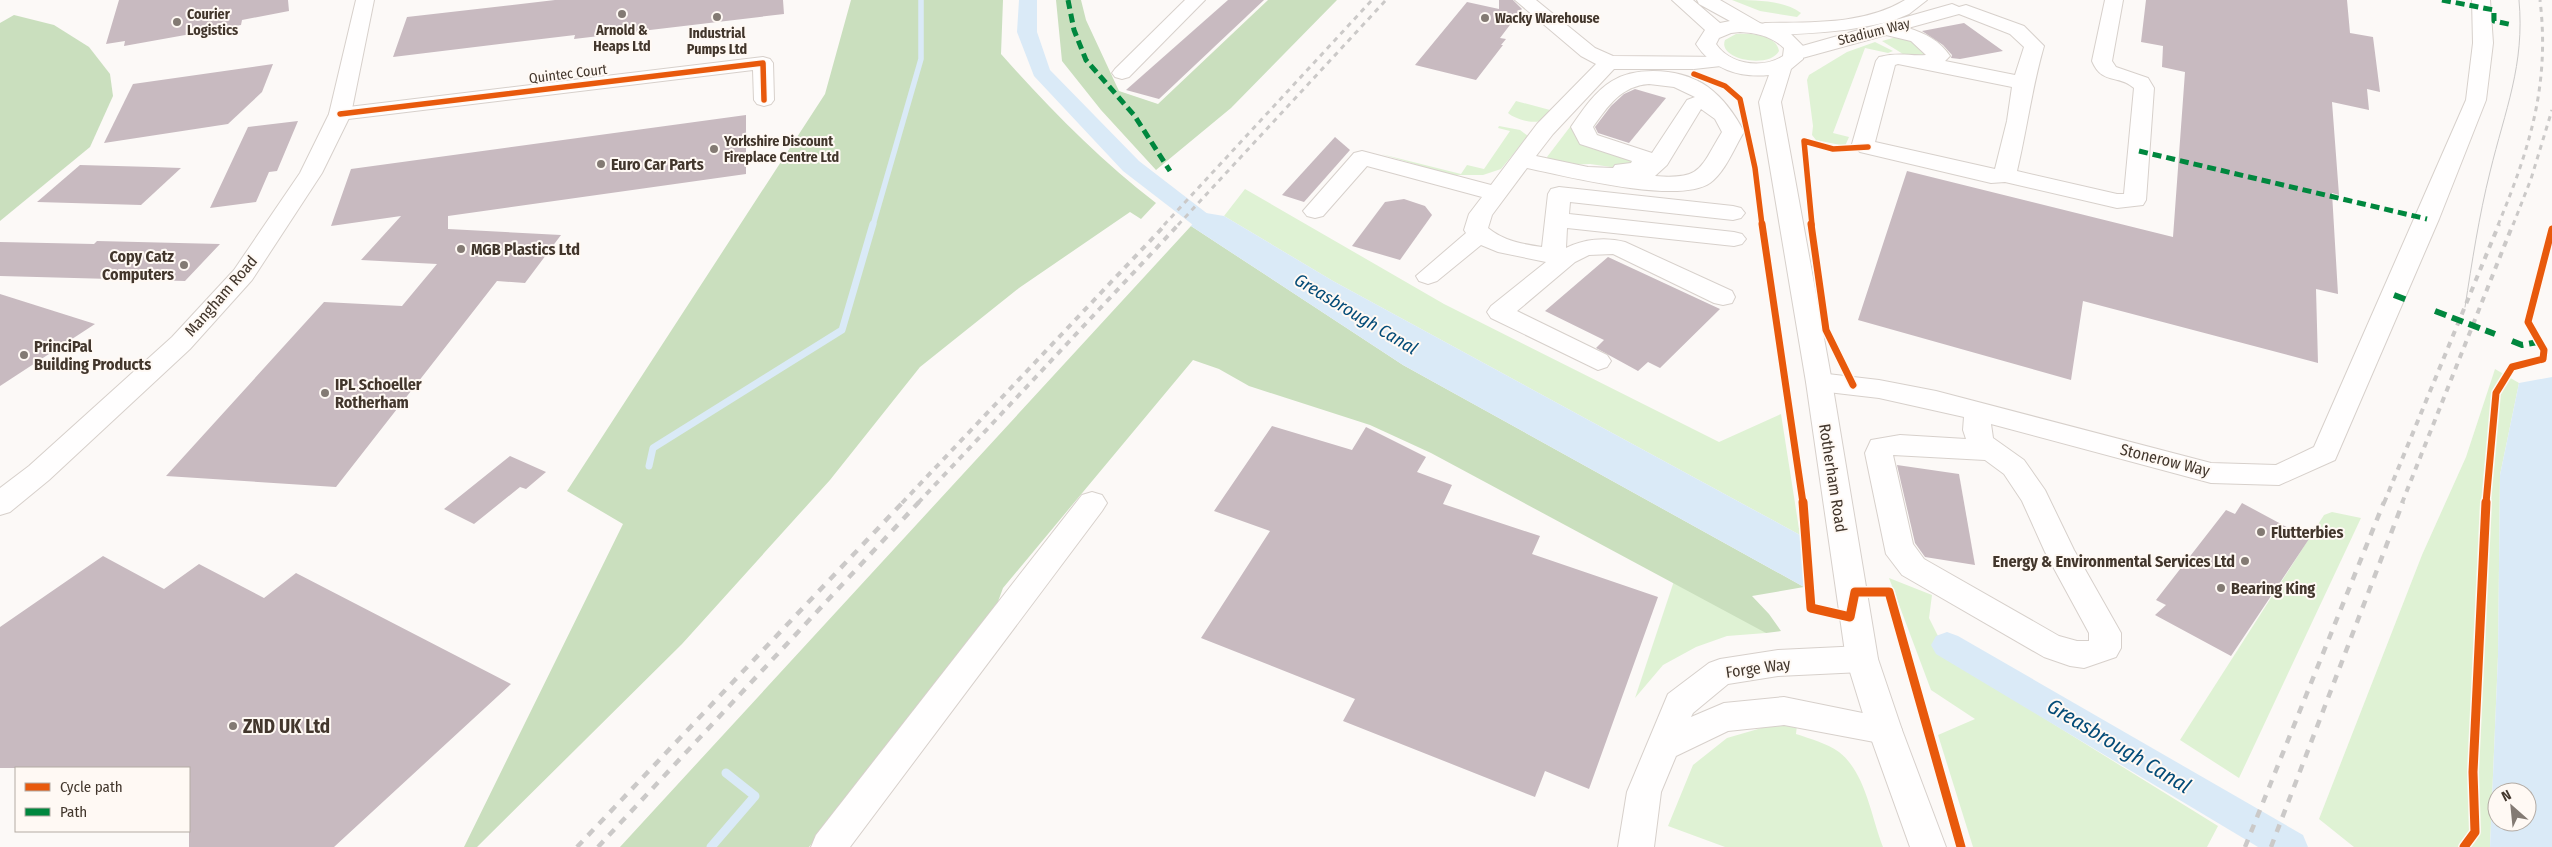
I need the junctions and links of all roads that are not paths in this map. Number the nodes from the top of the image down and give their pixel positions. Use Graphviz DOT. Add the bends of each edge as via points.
graph roads {
  1 [pos="365,0"];
  2 [pos="1196,0"];
  3 [pos="1524,0"];
  4 [pos="1681,0"];
  5 [pos="1706,0"];
  6 [pos="1918,0"];
  7 [pos="1927,0"];
  8 [pos="2114,0"];
  9 [pos="2481,0"];
  10 [pos="1988,1"];
  11 [pos="1959,11"];
  12 [pos="1760,28"];
  13 [pos="1887,29"];
  14 [pos="2017,30"];
  15 [pos="1712,34"];
  16 [pos="1788,60"];
  17 [pos="1654,61"];
  18 [pos="1912,61"];
  19 [pos="1609,62"];
  20 [pos="1731,64"];
  21 [pos="1122,73"];
  22 [pos="2023,83"];
  23 [pos="764,100"];
  24 [pos="1770,102"];
  25 [pos="1714,104"];
  26 [pos="340,114"];
  27 [pos="1521,160"];
  28 [pos="2007,170"];
  29 [pos="1588,174"];
  30 [pos="1556,181"];
  31 [pos="1495,193"];
  32 [pos="1314,211"];
  33 [pos="1733,213"];
  34 [pos="1556,220"];
  35 [pos="1480,234"];
  36 [pos="1734,239"];
  37 [pos="1560,256"];
  38 [pos="1428,276"];
  39 [pos="1723,297"];
  40 [pos="1598,361"];
  41 [pos="1819,382"];
  42 [pos="1978,411"];
  43 [pos="1989,450"];
  44 [pos="1092,503"];
  45 [pos="0,504"];
  46 [pos="1860,650"];
  47 [pos="1885,730"];
  48 [pos="1664,746"];
  49 [pos="830,847"];
  50 [pos="1636,847"];
  51 [pos="1928,847"];
  1 -- 26 [label="main road, Mangham Road"];
  2 -- 21 [label="main road"];
  3 -- 19 [label="main road" via="1588,52"];
  4 -- 15 [label="main road"];
  5 -- 12 [label="main road"];
  6 -- 12 [label="main road, Stadium Way" via="1905,9 1880,18 1827,26"];
  7 -- 11 [label="main road" via="1935,6"];
  8 -- 28 [label="main road" via="2102,61 2106,70 2135,80 2144,88 2135,200 2117,201"];
  9 -- 42 [label="main road, Stonerow Way" via="2483,43 2476,100 2325,452 2279,475 2211,473"];
  10 -- 11 [label="main road, Stadium Way" via="1981,9"];
  10 -- 14 [label="main road"];
  11 -- 13 [label="main road, Stadium Way"];
  11 -- 14 [label="main road"];
  12 -- 15 [label="main road" via="1727,27"];
  12 -- 16 [label="main road" via="1788,40 1794,47"];
  13 -- 16 [label="main road, Stadium Way"];
  13 -- 18 [label="main road" via="1918,37 1940,56 1933,60"];
  14 -- 22 [label="main road" via="2034,46"];
  15 -- 17 [label="main road" via="1680,52"];
  15 -- 20 [label="main road" via="1709,50"];
  16 -- 20 [label="main road" via="1761,69"];
  16 -- 24 [label="main road, Rotherham Road"];
  17 -- 19 [label="main road"];
  17 -- 20 [label="main road"];
  18 -- 22 [label="main road"];
  18 -- 28 [label="main road" via="1898,58 1886,61 1863,144 1991,176"];
  19 -- 27 [label="main road" via="1545,129"];
  20 -- 24 [label="main road"];
  22 -- 28 [label="main road"];
  23 -- 26 [label="main road, Quintec Court" via="763,63"];
  24 -- 41 [label="main road, Rotherham Road"];
  25 -- 29 [label="main road" via="1694,104 1659,160 1642,176"];
  25 -- 29 [label="main road" via="1728,120 1733,132 1703,178 1692,184"];
  25 -- 30 [label="main road" via="1698,89 1668,80 1636,79 1622,83 1604,99 1582,127 1588,139 1645,158 1639,169"];
  26 -- 45 [label="main road, Mangham Road" via="312,173 243,275 181,343 39,473"];
  27 -- 30 [label="main road"];
  27 -- 31 [label="main road"];
  29 -- 30 [label="main road"];
  30 -- 33 [label="main road"];
  30 -- 34 [label="main road"];
  31 -- 32 [label="main road" via="1362,158"];
  31 -- 35 [label="main road" via="1480,214 1476,230"];
  34 -- 36 [label="main road"];
  34 -- 37 [label="main road"];
  35 -- 37 [label="main road" via="1485,240 1507,248"];
  35 -- 38 [label="main road"];
  37 -- 39 [label="main road" via="1584,248 1617,247"];
  37 -- 40 [label="main road" via="1500,312"];
  41 -- 42 [label="main road, Stonerow Way" via="1906,394"];
  41 -- 46 [label="main road, Rotherham Road"];
  42 -- 43 [label="main road" via="1978,436"];
  43 -- 43 [label="main road" via="2014,467 2035,498 2060,552 2105,633 2105,648 2096,655 2068,653 2037,639 2010,604 1975,581 1925,574 1901,554 1879,453 1881,447 1896,444 1949,450"];
  44 -- 49 [label="main road"];
  46 -- 47 [label="main road, Rotherham Road"];
  46 -- 48 [label="main road, Forge Way" via="1720,672 1680,704"];
  47 -- 48 [label="main road" via="1784,711 1724,717"];
  47 -- 51 [label="main road, Rotherham Road"];
  48 -- 50 [label="main road, Forge Way" via="1644,792"];
}
